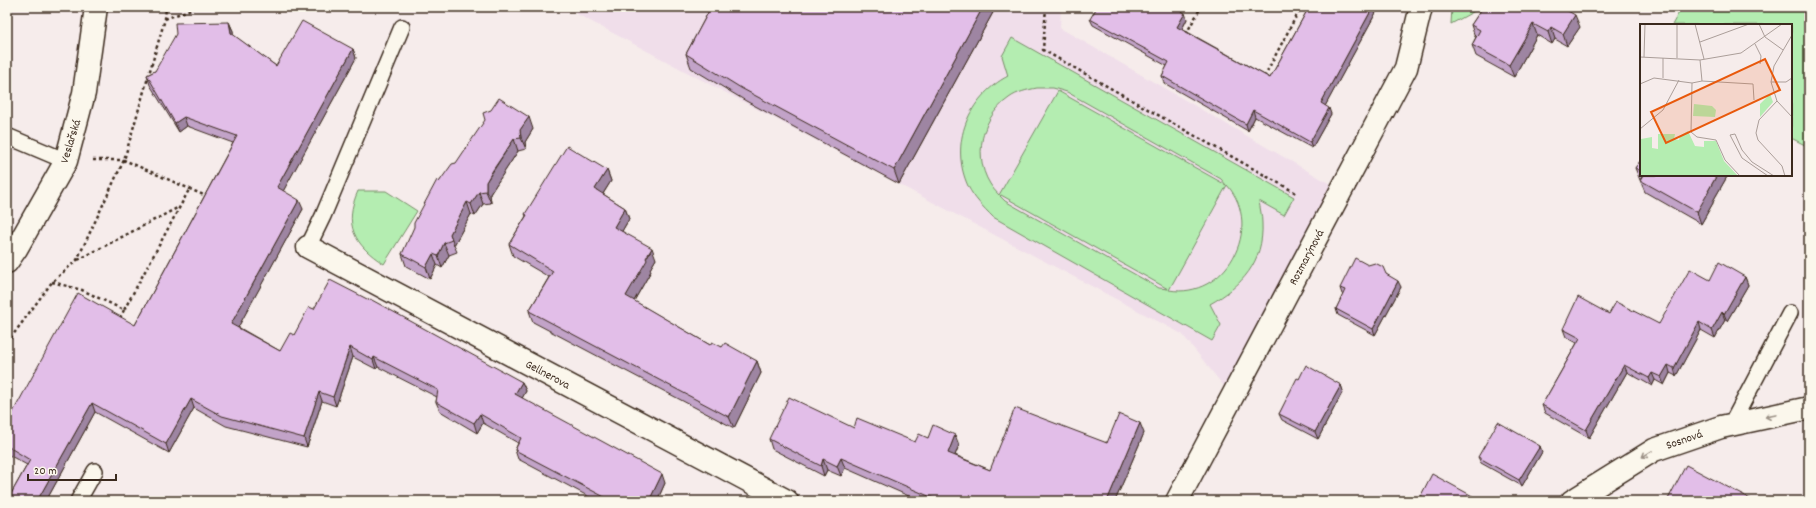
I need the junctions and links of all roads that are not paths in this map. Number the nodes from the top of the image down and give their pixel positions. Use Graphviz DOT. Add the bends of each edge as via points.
graph roads {
  1 [pos="96,7"];
  2 [pos="1421,7"];
  3 [pos="402,27"];
  4 [pos="7,136"];
  5 [pos="66,161"];
  6 [pos="308,247"];
  7 [pos="7,262"];
  8 [pos="1790,313"];
  9 [pos="1809,408"];
  10 [pos="1731,424"];
  11 [pos="96,471"];
  12 [pos="78,501"];
  13 [pos="787,501"];
  14 [pos="1177,501"];
  15 [pos="1572,501"];
  1 -- 5 [label="street, Veslařská" via="84,93"];
  2 -- 14 [label="street, Rozmarýnová" via="1406,68"];
  3 -- 6 [label="lane"];
  4 -- 5 [label="lane"];
  5 -- 7 [label="street, Veslařská"];
  6 -- 13 [label="street, Gellnerova"];
  8 -- 10 [label="lane"];
  9 -- 10 [label="street, Sosnová, one-way"];
  10 -- 15 [label="street, Sosnová, one-way" via="1654,450"];
  11 -- 12 [label="lane"];
}
